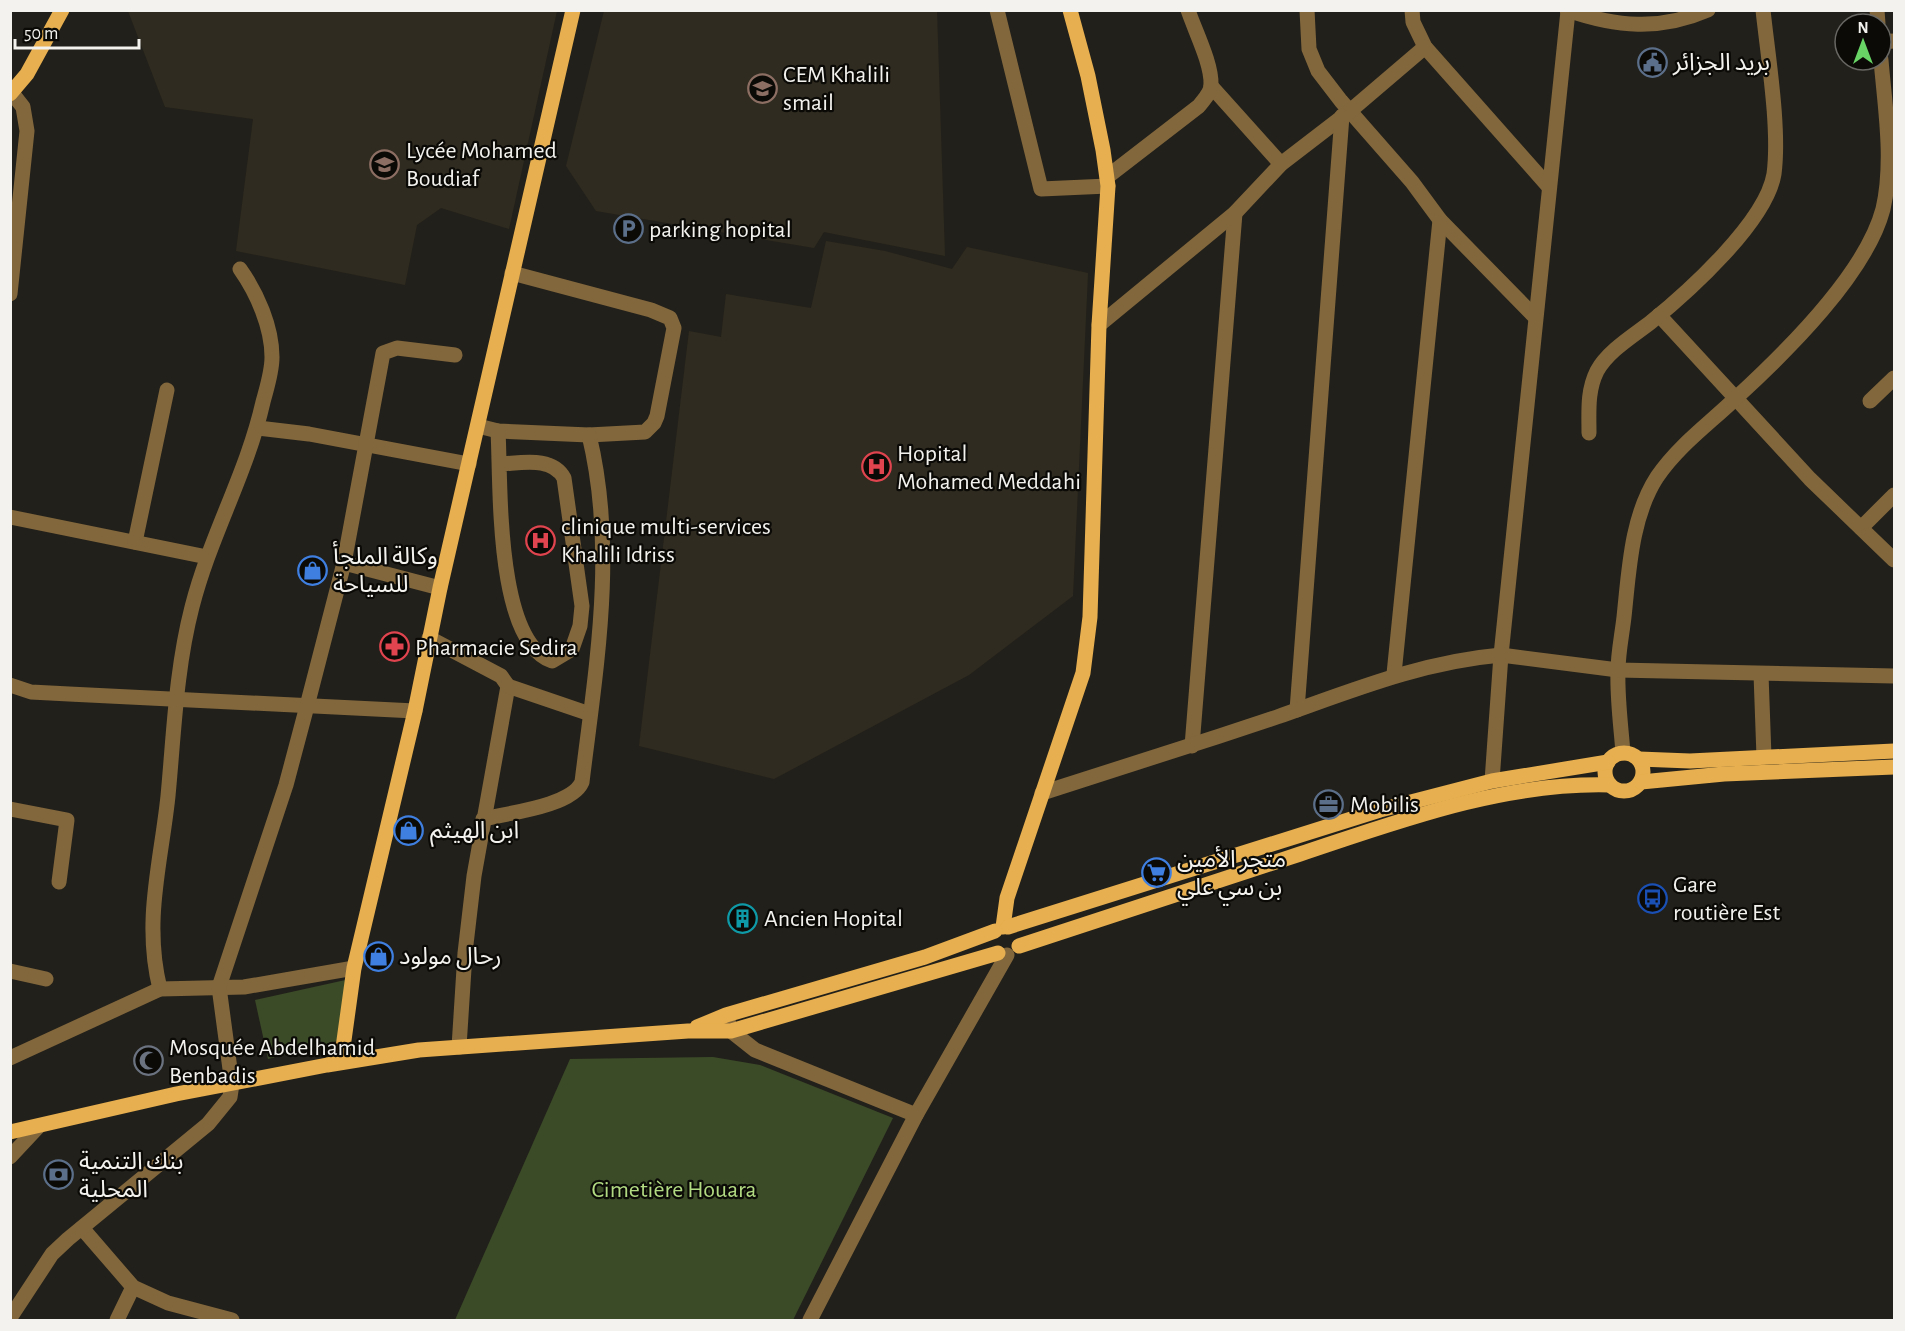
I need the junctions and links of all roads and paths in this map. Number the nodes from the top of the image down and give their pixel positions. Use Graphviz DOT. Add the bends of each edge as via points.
graph roads {
  1 [pos="62,10"];
  2 [pos="573,10"];
  3 [pos="997,10"];
  4 [pos="1070,10"];
  5 [pos="1188,10"];
  6 [pos="1307,10"];
  7 [pos="1412,10"];
  8 [pos="1708,10"];
  9 [pos="1763,10"];
  10 [pos="1567,11"];
  11 [pos="1425,47"];
  12 [pos="1882,72"];
  13 [pos="1211,86"];
  14 [pos="11,93"];
  15 [pos="1346,113"];
  16 [pos="1281,164"];
  17 [pos="1107,181"];
  18 [pos="1549,187"];
  19 [pos="1235,213"];
  20 [pos="1440,220"];
  21 [pos="240,268"];
  22 [pos="512,273"];
  23 [pos="10,294"];
  24 [pos="1659,315"];
  25 [pos="1534,317"];
  26 [pos="1099,325"];
  27 [pos="455,355"];
  28 [pos="1894,378"];
  29 [pos="167,390"];
  30 [pos="1736,399"];
  31 [pos="1870,401"];
  32 [pos="478,426"];
  33 [pos="258,428"];
  34 [pos="498,431"];
  35 [pos="1589,433"];
  36 [pos="589,435"];
  37 [pos="366,445"];
  38 [pos="469,464"];
  39 [pos="500,464"];
  40 [pos="1894,495"];
  41 [pos="10,517"];
  42 [pos="1861,528"];
  43 [pos="135,542"];
  44 [pos="207,557"];
  45 [pos="1894,560"];
  46 [pos="344,563"];
  47 [pos="440,588"];
  48 [pos="429,638"];
  49 [pos="1500,655"];
  50 [pos="1618,670"];
  51 [pos="1394,674"];
  52 [pos="1761,674"];
  53 [pos="1894,676"];
  54 [pos="10,685"];
  55 [pos="508,686"];
  56 [pos="176,699"];
  57 [pos="308,706"];
  58 [pos="1297,710"];
  59 [pos="415,711"];
  60 [pos="590,714"];
  61 [pos="1192,746"];
  62 [pos="1894,751"];
  63 [pos="1623,753"];
  64 [pos="1764,757"];
  65 [pos="1639,759"];
  66 [pos="1608,762"];
  67 [pos="1894,767"];
  68 [pos="1492,781"];
  69 [pos="1641,782"];
  70 [pos="1610,785"];
  71 [pos="1042,793"];
  72 [pos="10,809"];
  73 [pos="483,819"];
  74 [pos="59,882"];
  75 [pos="1002,928"];
  76 [pos="1008,951"];
  77 [pos="354,968"];
  78 [pos="10,971"];
  79 [pos="46,979"];
  80 [pos="219,987"];
  81 [pos="160,989"];
  82 [pos="726,1015"];
  83 [pos="688,1031"];
  84 [pos="731,1031"];
  85 [pos="459,1047"];
  86 [pos="10,1058"];
  87 [pos="341,1062"];
  88 [pos="232,1084"];
  89 [pos="916,1115"];
  90 [pos="39,1126"];
  91 [pos="10,1132"];
  92 [pos="10,1157"];
  93 [pos="82,1228"];
  94 [pos="133,1287"];
  95 [pos="10,1318"];
  96 [pos="117,1320"];
  97 [pos="232,1320"];
  98 [pos="810,1320"];
  1 -- 14 [label="main road" via="27,74"];
  2 -- 22 [label="main road"];
  3 -- 17 [label="street" via="1041,189"];
  4 -- 17 [label="main road" via="1088,76"];
  5 -- 13 [label="street"];
  6 -- 15 [label="street" via="1309,49 1318,71"];
  7 -- 11 [label="street" via="1413,22"];
  8 -- 10 [label="street" via="1687,20 1654,26 1613,22"];
  9 -- 24 [label="street" via="1774,138 1773,175 1760,210 1743,234"];
  10 -- 18 [label="street"];
  11 -- 15 [label="street"];
  11 -- 18 [label="street"];
  12 -- 30 [label="street" via="1888,158 1882,209 1869,243 1841,287"];
  13 -- 16 [label="street"];
  13 -- 17 [label="street" via="1199,106"];
  14 -- 23 [label="street" via="23,107 27,130"];
  15 -- 16 [label="street"];
  15 -- 20 [label="street" via="1412,182"];
  15 -- 58 [label="street"];
  16 -- 19 [label="street"];
  17 -- 26 [label="main road"];
  18 -- 25 [label="street"];
  19 -- 26 [label="street"];
  19 -- 61 [label="street"];
  20 -- 25 [label="street"];
  20 -- 51 [label="street"];
  21 -- 33 [label="street" via="257,296 272,355"];
  22 -- 32 [label="main road"];
  22 -- 36 [label="street" via="651,310 672,321 654,423 645,432"];
  24 -- 30 [label="street"];
  24 -- 35 [label="street" via="1605,359 1597,372 1589,399"];
  25 -- 49 [label="street"];
  26 -- 71 [label="main road" via="1090,618 1083,673"];
  27 -- 37 [label="street" via="397,348 383,353"];
  28 -- 31 [label="street"];
  29 -- 43 [label="street"];
  30 -- 42 [label="street"];
  30 -- 50 [label="street" via="1685,442 1657,478 1642,507 1631,554"];
  32 -- 34 [label="street"];
  32 -- 38 [label="main road"];
  33 -- 37 [label="street"];
  33 -- 44 [label="street"];
  34 -- 36 [label="street"];
  34 -- 39 [label="street"];
  36 -- 60 [label="street" via="598,471 604,544 602,610"];
  37 -- 38 [label="street"];
  37 -- 46 [label="street"];
  38 -- 47 [label="main road"];
  39 -- 39 [label="street" via="502,537 512,600 521,630 532,649 552,661 573,649 582,606 564,478 549,463"];
  40 -- 42 [label="street"];
  41 -- 43 [label="street"];
  42 -- 45 [label="street"];
  43 -- 44 [label="street"];
  44 -- 56 [label="street" via="181,656"];
  46 -- 47 [label="street"];
  46 -- 57 [label="street"];
  47 -- 48 [label="main road"];
  48 -- 55 [label="street" via="501,676"];
  48 -- 59 [label="main road"];
  49 -- 50 [label="street"];
  49 -- 51 [label="street"];
  49 -- 68 [label="street"];
  50 -- 52 [label="street"];
  50 -- 63 [label="street"];
  51 -- 58 [label="street"];
  52 -- 53 [label="street"];
  52 -- 64 [label="street"];
  54 -- 56 [label="street" via="31,692"];
  55 -- 60 [label="street"];
  55 -- 73 [label="street"];
  56 -- 57 [label="street"];
  56 -- 81 [label="street" via="152,915 151,948"];
  57 -- 59 [label="street"];
  57 -- 80 [label="street"];
  58 -- 61 [label="street"];
  59 -- 77 [label="main road"];
  60 -- 73 [label="street" via="582,782 575,794"];
  61 -- 71 [label="street"];
  62 -- 64 [label="main road"];
  63 -- 65 [label="main road"];
  63 -- 66 [label="main road"];
  64 -- 65 [label="main road"];
  65 -- 69 [label="main road" via="1644,770"];
  66 -- 68 [label="main road"];
  66 -- 70 [label="main road" via="1605,774"];
  67 -- 69 [label="main road" via="1724,774"];
  68 -- 75 [label="main road" via="1380,810"];
  69 -- 70 [label="main road" via="1626,791"];
  70 -- 76 [label="main road" via="1515,793 1450,807"];
  71 -- 75 [label="main road" via="1007,897"];
  72 -- 74 [label="street" via="67,820"];
  73 -- 85 [label="street" via="465,953"];
  75 -- 76 [label="main road" via="992,945"];
  75 -- 76 [label="main road" via="1019,935"];
  75 -- 82 [label="main road" via="925,957"];
  76 -- 84 [label="main road"];
  76 -- 89 [label="street"];
  77 -- 80 [label="street" via="244,987"];
  77 -- 87 [label="main road"];
  78 -- 79 [label="street"];
  80 -- 81 [label="street"];
  80 -- 88 [label="street"];
  81 -- 86 [label="street"];
  82 -- 83 [label="main road"];
  82 -- 84 [label="street"];
  83 -- 84 [label="main road"];
  83 -- 85 [label="main road"];
  84 -- 89 [label="street" via="755,1050"];
  85 -- 87 [label="main road"];
  87 -- 88 [label="main road"];
  88 -- 90 [label="main road"];
  88 -- 93 [label="street" via="230,1097 208,1124"];
  89 -- 98 [label="street"];
  90 -- 91 [label="main road"];
  90 -- 92 [label="street"];
  93 -- 94 [label="street"];
  93 -- 95 [label="street" via="52,1254"];
  94 -- 96 [label="street"];
  94 -- 97 [label="street" via="168,1303"];
}
